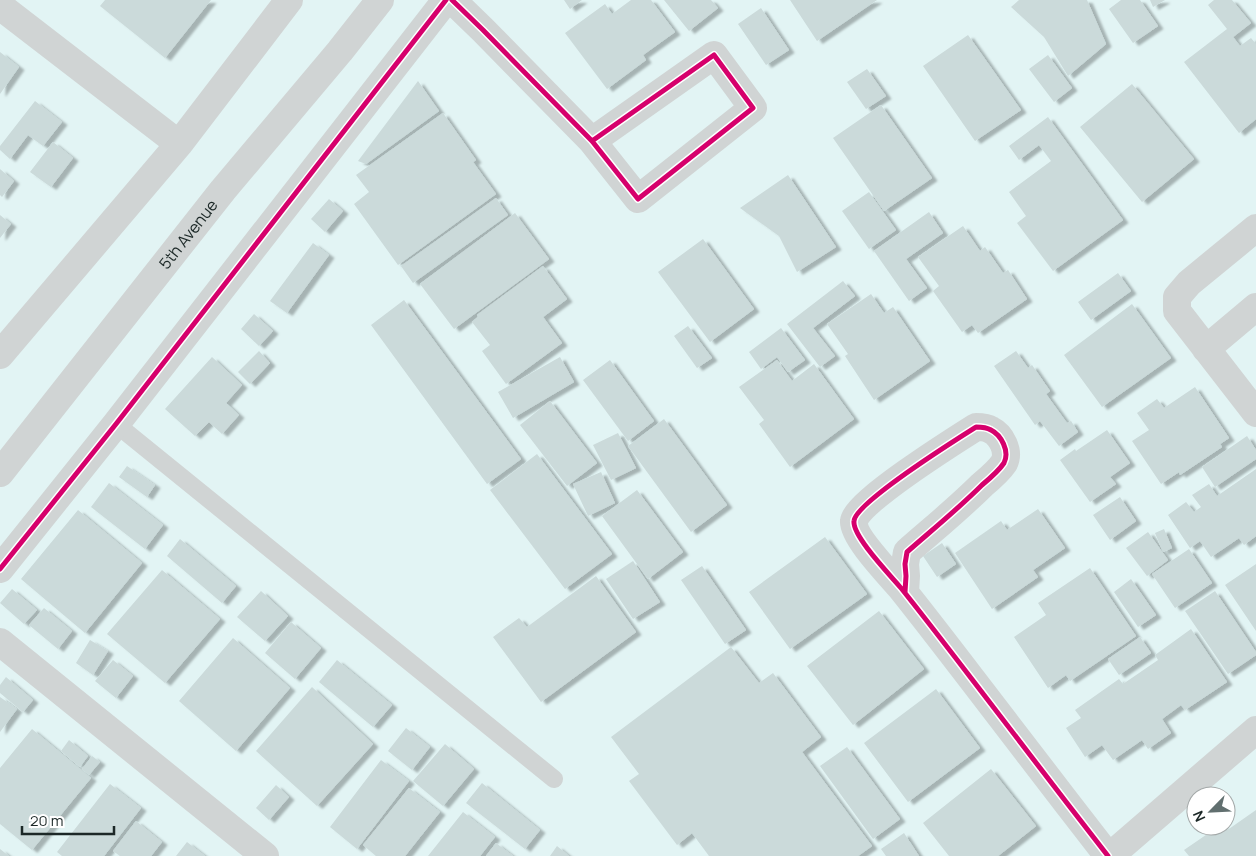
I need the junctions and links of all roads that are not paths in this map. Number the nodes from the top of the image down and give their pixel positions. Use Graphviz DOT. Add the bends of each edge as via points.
graph roads {
  1 [pos="289,0"];
  2 [pos="380,0"];
  3 [pos="446,0"];
  4 [pos="452,0"];
  5 [pos="0,6"];
  6 [pos="592,141"];
  7 [pos="179,144"];
  8 [pos="1256,228"];
  9 [pos="1256,307"];
  10 [pos="1206,349"];
  11 [pos="0,355"];
  12 [pos="1256,413"];
  13 [pos="116,424"];
  14 [pos="0,474"];
  15 [pos="0,569"];
  16 [pos="904,592"];
  17 [pos="0,642"];
  18 [pos="1256,730"];
  19 [pos="554,779"];
  20 [pos="265,856"];
  21 [pos="1109,856"];
  1 -- 7 [label="street"];
  2 -- 14 [label="street, 5th Avenue" via="223,190"];
  3 -- 13 [label="street"];
  4 -- 6 [label="street"];
  5 -- 7 [label="street"];
  6 -- 6 [label="street" via="638,199 753,108 714,55"];
  7 -- 11 [label="street"];
  8 -- 10 [label="street" via="1189,282 1177,297 1177,311"];
  9 -- 10 [label="street"];
  10 -- 12 [label="street"];
  13 -- 15 [label="street"];
  13 -- 19 [label="lane"];
  16 -- 16 [label="street" via="861,540 855,526 856,515 888,487 976,427 991,430 1006,449 1004,463 907,552"];
  16 -- 21 [label="street"];
  17 -- 20 [label="street"];
  18 -- 21 [label="street"];
}
